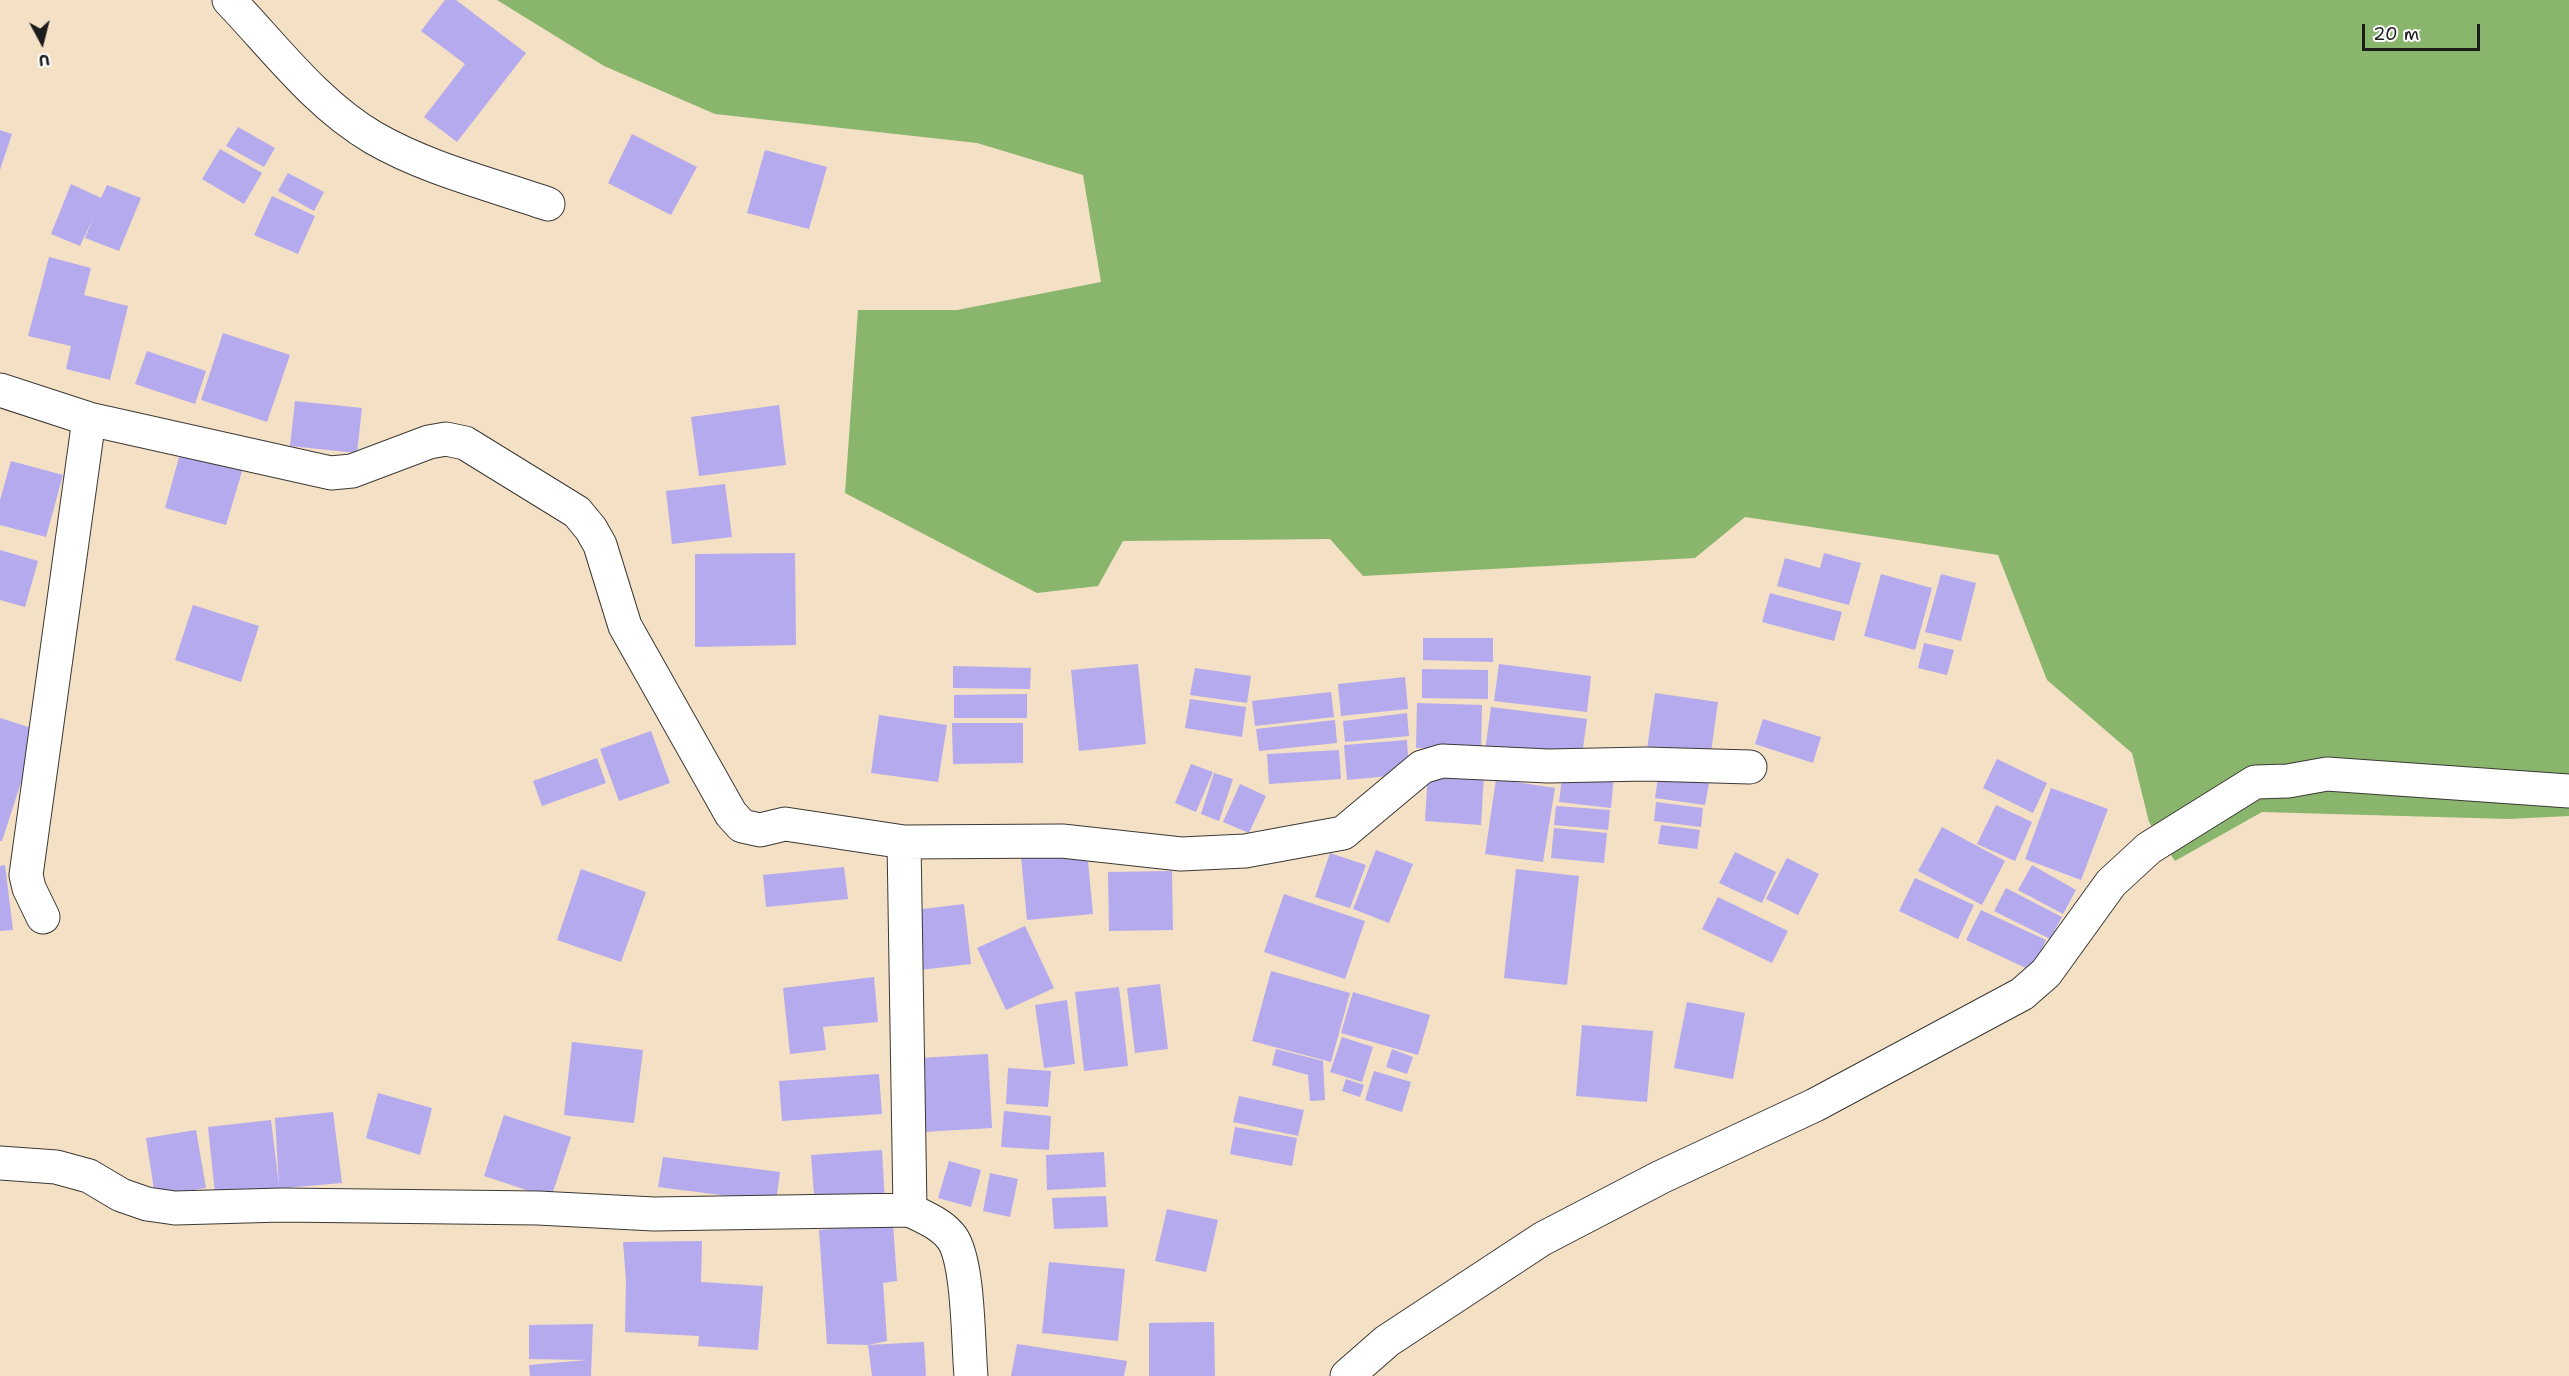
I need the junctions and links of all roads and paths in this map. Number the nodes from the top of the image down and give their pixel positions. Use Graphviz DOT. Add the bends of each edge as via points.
graph roads {
  1 [pos="229,0"];
  2 [pos="548,204"];
  3 [pos="0,390"];
  4 [pos="90,418"];
  5 [pos="1750,767"];
  6 [pos="2569,791"];
  7 [pos="904,842"];
  8 [pos="43,917"];
  9 [pos="0,1163"];
  10 [pos="910,1210"];
  11 [pos="971,1376"];
  12 [pos="1347,1376"];
  1 -- 2 [label="street" via="326,103 373,137 423,162"];
  3 -- 4 [label="street"];
  4 -- 7 [label="street" via="331,473 352,471 429,442 446,439 465,443 577,512 591,529 600,545 625,626 731,814 742,826 760,830 785,824"];
  4 -- 8 [label="street" via="26,875"];
  5 -- 7 [label="street" via="1442,761 1422,766 1342,833 1245,851 1181,854 1062,840"];
  6 -- 12 [label="street" via="2327,774 2255,782 2149,848 2111,883 2046,973 2022,994 1815,1105 1661,1177 1542,1239 1387,1341"];
  7 -- 10 [label="street"];
  9 -- 10 [label="street" via="56,1167 88,1176 121,1195 174,1208 457,1207 654,1214"];
  10 -- 11 [label="street" via="938,1224 952,1238 961,1257"];
}
